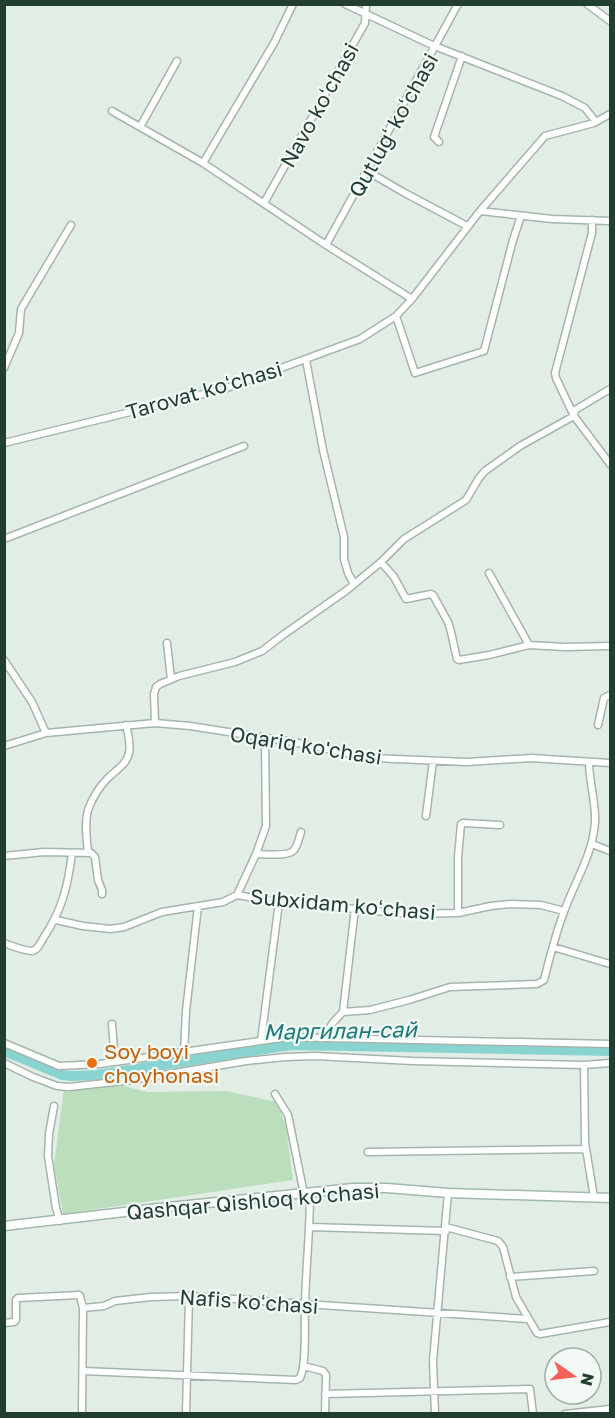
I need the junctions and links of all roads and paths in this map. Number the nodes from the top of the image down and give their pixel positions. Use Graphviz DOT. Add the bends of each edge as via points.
graph roads {
  1 [pos="293,4"];
  2 [pos="345,4"];
  3 [pos="366,4"];
  4 [pos="458,4"];
  5 [pos="587,4"];
  6 [pos="366,15"];
  7 [pos="610,21"];
  8 [pos="437,46"];
  9 [pos="462,56"];
  10 [pos="177,62"];
  11 [pos="112,111"];
  12 [pos="610,114"];
  13 [pos="597,122"];
  14 [pos="140,126"];
  15 [pos="439,142"];
  16 [pos="202,163"];
  17 [pos="367,171"];
  18 [pos="264,203"];
  19 [pos="480,211"];
  20 [pos="521,216"];
  21 [pos="592,220"];
  22 [pos="610,221"];
  23 [pos="71,225"];
  24 [pos="467,226"];
  25 [pos="326,245"];
  26 [pos="412,298"];
  27 [pos="396,316"];
  28 [pos="306,360"];
  29 [pos="4,368"];
  30 [pos="610,389"];
  31 [pos="574,416"];
  32 [pos="4,443"];
  33 [pos="244,446"];
  34 [pos="610,464"];
  35 [pos="4,539"];
  36 [pos="381,562"];
  37 [pos="489,573"];
  38 [pos="354,584"];
  39 [pos="166,643"];
  40 [pos="529,645"];
  41 [pos="610,646"];
  42 [pos="4,660"];
  43 [pos="171,679"];
  44 [pos="610,695"];
  45 [pos="155,723"];
  46 [pos="126,725"];
  47 [pos="598,725"];
  48 [pos="46,733"];
  49 [pos="265,738"];
  50 [pos="4,746"];
  51 [pos="432,761"];
  52 [pos="589,762"];
  53 [pos="610,763"];
  54 [pos="426,816"];
  55 [pos="500,825"];
  56 [pos="301,832"];
  57 [pos="592,844"];
  58 [pos="610,851"];
  59 [pos="88,853"];
  60 [pos="72,854"];
  61 [pos="256,854"];
  62 [pos="4,856"];
  63 [pos="102,894"];
  64 [pos="237,895"];
  65 [pos="279,902"];
  66 [pos="198,906"];
  67 [pos="355,908"];
  68 [pos="564,911"];
  69 [pos="458,913"];
  70 [pos="56,920"];
  71 [pos="4,944"];
  72 [pos="552,947"];
  73 [pos="610,964"];
  74 [pos="343,1012"];
  75 [pos="112,1024"];
  76 [pos="327,1038"];
  77 [pos="261,1041"];
  78 [pos="4,1043"];
  79 [pos="610,1044"];
  80 [pos="184,1053"];
  81 [pos="115,1062"];
  82 [pos="4,1064"];
  83 [pos="610,1064"];
  84 [pos="584,1065"];
  85 [pos="275,1094"];
  86 [pos="54,1106"];
  87 [pos="586,1149"];
  88 [pos="368,1152"];
  89 [pos="307,1193"];
  90 [pos="448,1193"];
  91 [pos="594,1197"];
  92 [pos="610,1198"];
  93 [pos="60,1221"];
  94 [pos="4,1226"];
  95 [pos="310,1227"];
  96 [pos="446,1229"];
  97 [pos="594,1271"];
  98 [pos="510,1277"];
  99 [pos="189,1296"];
  100 [pos="305,1305"];
  101 [pos="83,1308"];
  102 [pos="436,1314"];
  103 [pos="527,1319"];
  104 [pos="610,1322"];
  105 [pos="4,1323"];
  106 [pos="303,1366"];
  107 [pos="83,1371"];
  108 [pos="186,1374"];
  109 [pos="434,1391"];
  110 [pos="325,1394"];
  111 [pos="610,1409"];
  112 [pos="82,1413"];
  113 [pos="186,1413"];
  114 [pos="325,1413"];
  115 [pos="435,1413"];
  116 [pos="533,1413"];
  117 [pos="565,1413"];
  1 -- 16 [label="street" via="274,44"];
  2 -- 6 [label="street"];
  3 -- 6 [label="street, Navo koʻchasi"];
  4 -- 8 [label="street, Qutlugʻ koʻchasi"];
  5 -- 7 [label="street"];
  6 -- 8 [label="street"];
  6 -- 18 [label="street, Navo koʻchasi"];
  8 -- 9 [label="street"];
  8 -- 17 [label="street, Qutlugʻ koʻchasi"];
  9 -- 13 [label="street" via="562,96 585,108"];
  9 -- 15 [label="street" via="434,137"];
  10 -- 14 [label="street"];
  11 -- 14 [label="street"];
  12 -- 13 [label="street, Tarovat koʻchasi"];
  13 -- 19 [label="street, Tarovat koʻchasi" via="544,136"];
  14 -- 16 [label="street"];
  16 -- 18 [label="street"];
  17 -- 24 [label="street"];
  17 -- 25 [label="street, Qutlugʻ koʻchasi"];
  18 -- 25 [label="street"];
  19 -- 20 [label="street"];
  19 -- 24 [label="street, Tarovat koʻchasi"];
  20 -- 21 [label="street"];
  20 -- 27 [label="street" via="484,351 415,373"];
  21 -- 22 [label="street"];
  21 -- 31 [label="street" via="592,234 555,373"];
  23 -- 29 [label="street" via="21,309 19,333"];
  24 -- 26 [label="street, Tarovat koʻchasi"];
  25 -- 26 [label="street"];
  26 -- 27 [label="street, Tarovat koʻchasi"];
  27 -- 28 [label="street, Tarovat koʻchasi" via="360,339"];
  28 -- 32 [label="street, Tarovat koʻchasi" via="224,389"];
  28 -- 38 [label="street" via="344,537 344,559"];
  30 -- 31 [label="street" via="575,410"];
  31 -- 34 [label="street"];
  31 -- 36 [label="street" via="485,471 466,500 404,539"];
  33 -- 35 [label="street"];
  36 -- 38 [label="street"];
  36 -- 40 [label="street" via="406,599 433,595 452,632 457,659"];
  37 -- 40 [label="street"];
  38 -- 43 [label="street" via="255,655"];
  39 -- 43 [label="street"];
  40 -- 41 [label="street"];
  42 -- 48 [label="street" via="32,702"];
  43 -- 45 [label="street" via="156,687"];
  44 -- 47 [label="street" via="604,698"];
  45 -- 46 [label="street, Oqariq ko'chasi"];
  45 -- 49 [label="street, Oqariq ko'chasi"];
  46 -- 48 [label="street, Oqariq ko'chasi"];
  46 -- 59 [label="street" via="130,740 127,759 93,798 88,811"];
  48 -- 50 [label="street, Oqariq ko'chasi"];
  49 -- 51 [label="street, Oqariq ko'chasi" via="372,758"];
  49 -- 61 [label="street" via="266,826"];
  51 -- 52 [label="street, Oqariq ko'chasi" via="531,758"];
  51 -- 54 [label="street"];
  52 -- 53 [label="street, Oqariq ko'chasi"];
  52 -- 57 [label="street" via="595,814"];
  55 -- 69 [label="street" via="461,824"];
  56 -- 61 [label="street" via="291,853"];
  57 -- 58 [label="street"];
  57 -- 68 [label="street"];
  59 -- 60 [label="street"];
  59 -- 63 [label="street" via="95,856"];
  60 -- 62 [label="street"];
  60 -- 70 [label="street"];
  61 -- 64 [label="street"];
  64 -- 65 [label="street, Subxidam koʻchasi"];
  64 -- 66 [label="street, Subxidam koʻchasi"];
  65 -- 67 [label="street, Subxidam koʻchasi"];
  65 -- 77 [label="street"];
  66 -- 70 [label="street, Subxidam koʻchasi" via="162,912 111,929"];
  66 -- 80 [label="street"];
  67 -- 69 [label="street, Subxidam koʻchasi" via="409,914"];
  67 -- 74 [label="street"];
  68 -- 69 [label="street, Subxidam koʻchasi" via="510,904"];
  68 -- 72 [label="street"];
  70 -- 71 [label="street" via="34,950"];
  72 -- 73 [label="street"];
  72 -- 74 [label="street" via="544,980 537,984 450,987 400,1003"];
  74 -- 76 [label="street" via="331,1025"];
  75 -- 81 [label="street"];
  76 -- 77 [label="street"];
  76 -- 79 [label="street"];
  77 -- 80 [label="street"];
  78 -- 81 [label="street" via="59,1066"];
  80 -- 81 [label="street"];
  82 -- 84 [label="street" via="57,1086 69,1087 285,1057"];
  83 -- 84 [label="street"];
  84 -- 87 [label="street"];
  85 -- 89 [label="street" via="288,1114"];
  86 -- 93 [label="street" via="48,1156"];
  87 -- 88 [label="street"];
  87 -- 91 [label="street"];
  89 -- 90 [label="main road, Qashqar Qishloq koʻchasi" via="387,1188"];
  89 -- 93 [label="main road, Qashqar Qishloq koʻchasi"];
  89 -- 95 [label="street"];
  90 -- 91 [label="main road, Qashqar Qishloq koʻchasi"];
  90 -- 96 [label="street"];
  91 -- 92 [label="main road, Qashqar Qishloq koʻchasi"];
  93 -- 94 [label="main road, Qashqar Qishloq koʻchasi"];
  95 -- 96 [label="street"];
  95 -- 100 [label="street"];
  96 -- 98 [label="street" via="498,1241"];
  96 -- 102 [label="street"];
  97 -- 98 [label="street"];
  98 -- 103 [label="street"];
  99 -- 100 [label="street, Nafis koʻchasi"];
  99 -- 101 [label="street, Nafis koʻchasi" via="115,1301"];
  99 -- 108 [label="street"];
  100 -- 102 [label="street, Nafis koʻchasi"];
  100 -- 106 [label="street"];
  101 -- 105 [label="street" via="79,1294 18,1298 16,1320"];
  101 -- 107 [label="street"];
  102 -- 103 [label="street, Nafis koʻchasi"];
  102 -- 109 [label="street"];
  103 -- 104 [label="street" via="540,1334"];
  106 -- 108 [label="street" via="303,1373 296,1380"];
  106 -- 110 [label="street" via="323,1371"];
  107 -- 108 [label="street"];
  107 -- 112 [label="street"];
  108 -- 113 [label="street"];
  109 -- 110 [label="street"];
  109 -- 115 [label="street"];
  109 -- 116 [label="street" via="530,1389"];
  110 -- 114 [label="street"];
  111 -- 117 [label="street"];
}
